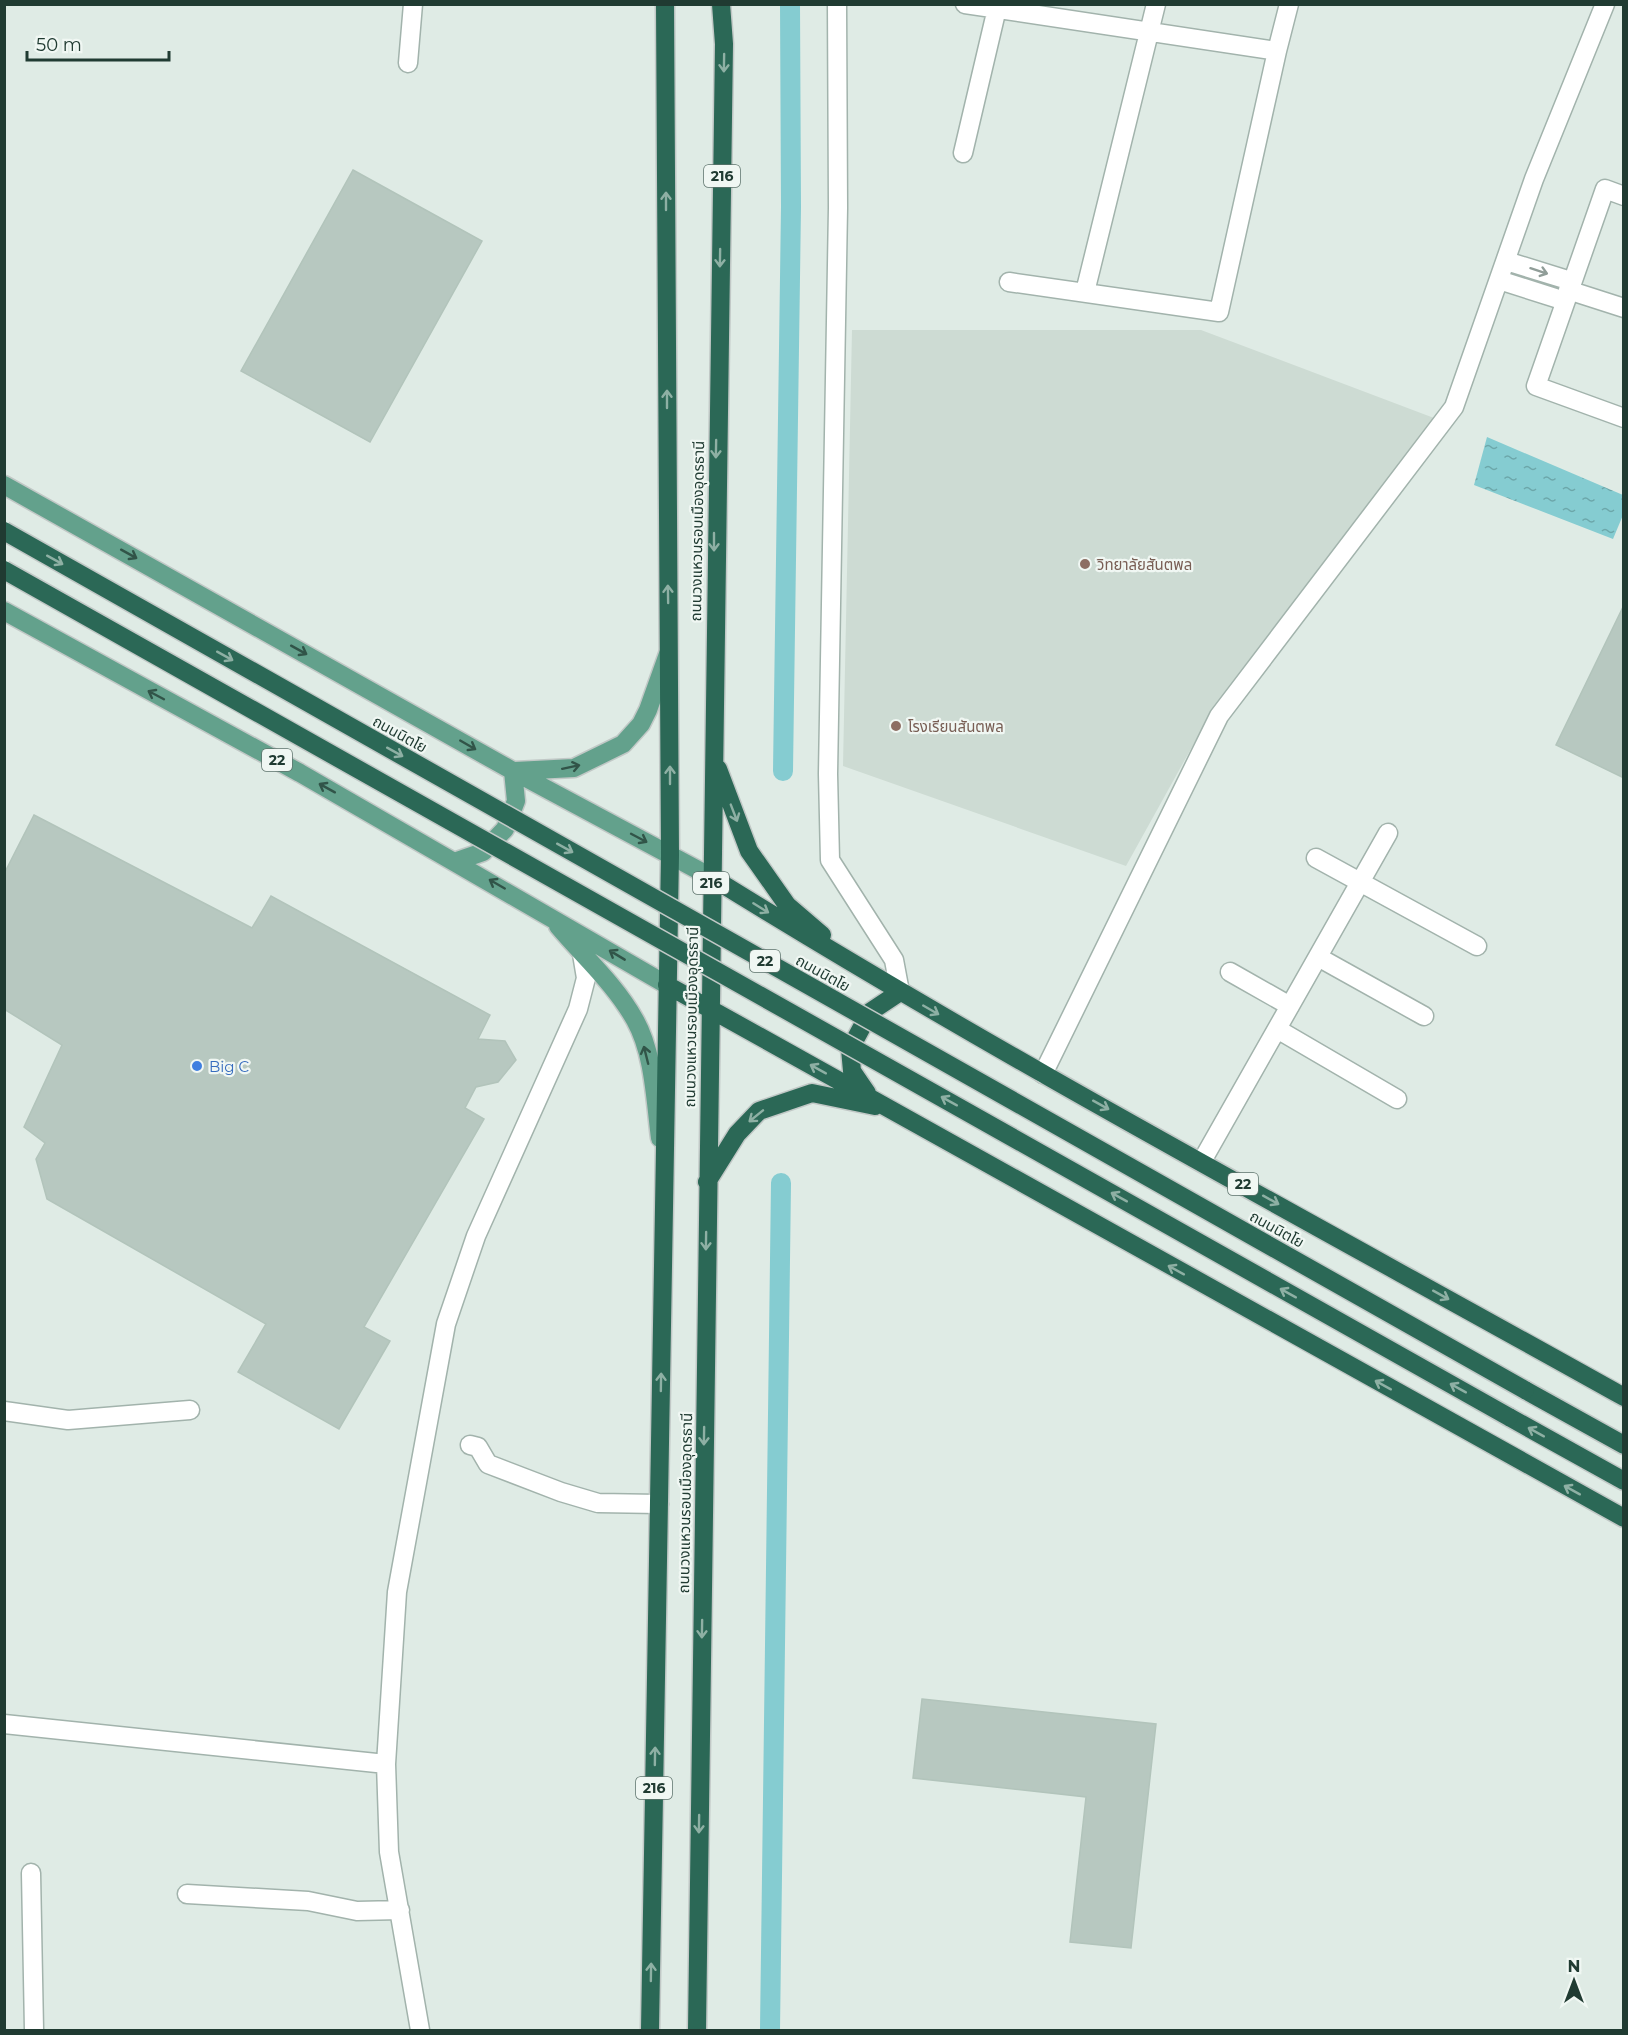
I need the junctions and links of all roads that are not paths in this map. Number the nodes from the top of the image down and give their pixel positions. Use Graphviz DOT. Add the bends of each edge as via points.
graph roads {
  1 [pos="413,4"];
  2 [pos="665,4"];
  3 [pos="721,4"];
  4 [pos="837,4"];
  5 [pos="965,4"];
  6 [pos="1156,4"];
  7 [pos="1289,4"];
  8 [pos="1605,4"];
  9 [pos="997,7"];
  10 [pos="1149,32"];
  11 [pos="1277,51"];
  12 [pos="408,63"];
  13 [pos="963,153"];
  14 [pos="1623,196"];
  15 [pos="1506,261"];
  16 [pos="1499,280"];
  17 [pos="1009,282"];
  18 [pos="1568,291"];
  19 [pos="1085,292"];
  20 [pos="1623,308"];
  21 [pos="1623,418"];
  22 [pos="4,485"];
  23 [pos="4,531"];
  24 [pos="4,570"];
  25 [pos="4,611"];
  26 [pos="669,653"];
  27 [pos="714,758"];
  28 [pos="513,771"];
  29 [pos="1388,833"];
  30 [pos="670,855"];
  31 [pos="1316,858"];
  32 [pos="457,861"];
  33 [pos="711,877"];
  34 [pos="1361,882"];
  35 [pos="547,914"];
  36 [pos="1477,946"];
  37 [pos="582,954"];
  38 [pos="1318,957"];
  39 [pos="862,970"];
  40 [pos="1230,972"];
  41 [pos="667,985"];
  42 [pos="900,992"];
  43 [pos="1290,1006"];
  44 [pos="709,1009"];
  45 [pos="1424,1016"];
  46 [pos="1277,1029"];
  47 [pos="1043,1074"];
  48 [pos="870,1097"];
  49 [pos="1397,1100"];
  50 [pos="892,1110"];
  51 [pos="1202,1161"];
  52 [pos="665,1175"];
  53 [pos="707,1182"];
  54 [pos="1623,1397"];
  55 [pos="190,1410"];
  56 [pos="4,1411"];
  57 [pos="470,1445"];
  58 [pos="1623,1446"];
  59 [pos="1623,1481"];
  60 [pos="659,1504"];
  61 [pos="1623,1518"];
  62 [pos="4,1724"];
  63 [pos="386,1764"];
  64 [pos="31,1873"];
  65 [pos="187,1894"];
  66 [pos="400,1910"];
  67 [pos="34,2031"];
  68 [pos="420,2031"];
  69 [pos="650,2031"];
  70 [pos="696,2031"];
  1 -- 12 [label="street"];
  26 -- 2 [label="highway, ถนนวงแหวนรอบเมืองอุดรธานี / 216, one-way"];
  3 -- 27 [label="highway, ถนนวงแหวนรอบเมืองอุดรธานี / 216, one-way" via="724,44 714,527"];
  4 -- 42 [label="street" via="830,860 894,960"];
  5 -- 9 [label="street"];
  6 -- 10 [label="street"];
  7 -- 11 [label="street"];
  8 -- 15 [label="street" via="1534,179"];
  9 -- 10 [label="street"];
  9 -- 13 [label="street"];
  10 -- 11 [label="street"];
  10 -- 19 [label="street"];
  11 -- 19 [label="street" via="1219,312"];
  14 -- 18 [label="street" via="1605,189"];
  15 -- 16 [label="street"];
  15 -- 18 [label="street, one-way"];
  16 -- 18 [label="street"];
  16 -- 47 [label="street" via="1454,407 1219,716"];
  17 -- 19 [label="street"];
  18 -- 20 [label="street"];
  18 -- 21 [label="street" via="1536,386"];
  22 -- 28 [label="main road, ถนนนิตโย / 22, one-way"];
  23 -- 58 [label="highway, ถนนนิตโย / 22, one-way, bridge"];
  59 -- 24 [label="highway, 22, one-way, bridge"];
  32 -- 25 [label="main road, 22, one-way"];
  28 -- 26 [label="main road, one-way" via="574,768 623,744 641,724"];
  30 -- 26 [label="highway, ถนนวงแหวนรอบเมืองอุดรธานี / 216, one-way"];
  27 -- 33 [label="highway, ถนนวงแหวนรอบเมืองอุดรธานี / 216"];
  27 -- 39 [label="highway, one-way" via="750,851 788,905"];
  28 -- 30 [label="main road, ถนนนิตโย / 22, one-way"];
  28 -- 32 [label="main road" via="516,801 505,829 483,852"];
  29 -- 34 [label="street"];
  30 -- 33 [label="main road, ถนนนิตโย / 22"];
  30 -- 41 [label="highway, ถนนวงแหวนรอบเมืองอุดรธานี / 216"];
  31 -- 34 [label="street"];
  35 -- 32 [label="main road, 22, one-way"];
  33 -- 39 [label="highway, ถนนนิตโย / 22, one-way"];
  33 -- 44 [label="highway, ถนนวงแหวนรอบเมืองอุดรธานี / 216"];
  34 -- 36 [label="street"];
  34 -- 38 [label="street"];
  35 -- 37 [label="main road"];
  41 -- 35 [label="main road, 22, one-way"];
  52 -- 37 [label="main road, one-way" via="642,1036 615,990"];
  37 -- 63 [label="street" via="586,978 578,1009 476,1236 446,1324 398,1592"];
  38 -- 43 [label="street"];
  38 -- 45 [label="street"];
  39 -- 42 [label="highway, ถนนนิตโย / 22"];
  40 -- 43 [label="street"];
  41 -- 44 [label="highway, 22"];
  41 -- 52 [label="highway, ถนนวงแหวนรอบเมืองอุดรธานี / 216"];
  42 -- 47 [label="highway, ถนนนิตโย / 22, one-way"];
  42 -- 48 [label="highway" via="870,1012 850,1049 852,1071"];
  43 -- 46 [label="street"];
  48 -- 44 [label="highway, 22, one-way"];
  44 -- 53 [label="highway, ถนนวงแหวนรอบเมืองอุดรธานี / 216"];
  46 -- 49 [label="street"];
  46 -- 51 [label="street"];
  47 -- 51 [label="highway, ถนนนิตโย / 22, one-way"];
  48 -- 50 [label="highway, 22"];
  50 -- 53 [label="highway, one-way" via="812,1094 759,1111 736,1134"];
  61 -- 50 [label="highway, 22, one-way"];
  51 -- 54 [label="highway, ถนนนิตโย / 22, one-way"];
  60 -- 52 [label="highway, ถนนวงแหวนรอบเมืองอุดรธานี / 216, one-way"];
  53 -- 70 [label="highway, ถนนวงแหวนรอบเมืองอุดรธานี / 216, one-way"];
  55 -- 56 [label="street" via="68,1420"];
  57 -- 60 [label="street" via="478,1447 488,1464 598,1503"];
  69 -- 60 [label="highway, ถนนวงแหวนรอบเมืองอุดรธานี / 216, one-way"];
  62 -- 63 [label="street"];
  63 -- 66 [label="street" via="389,1852"];
  64 -- 67 [label="street"];
  65 -- 66 [label="street" via="308,1901 357,1911"];
  66 -- 68 [label="street"];
}
